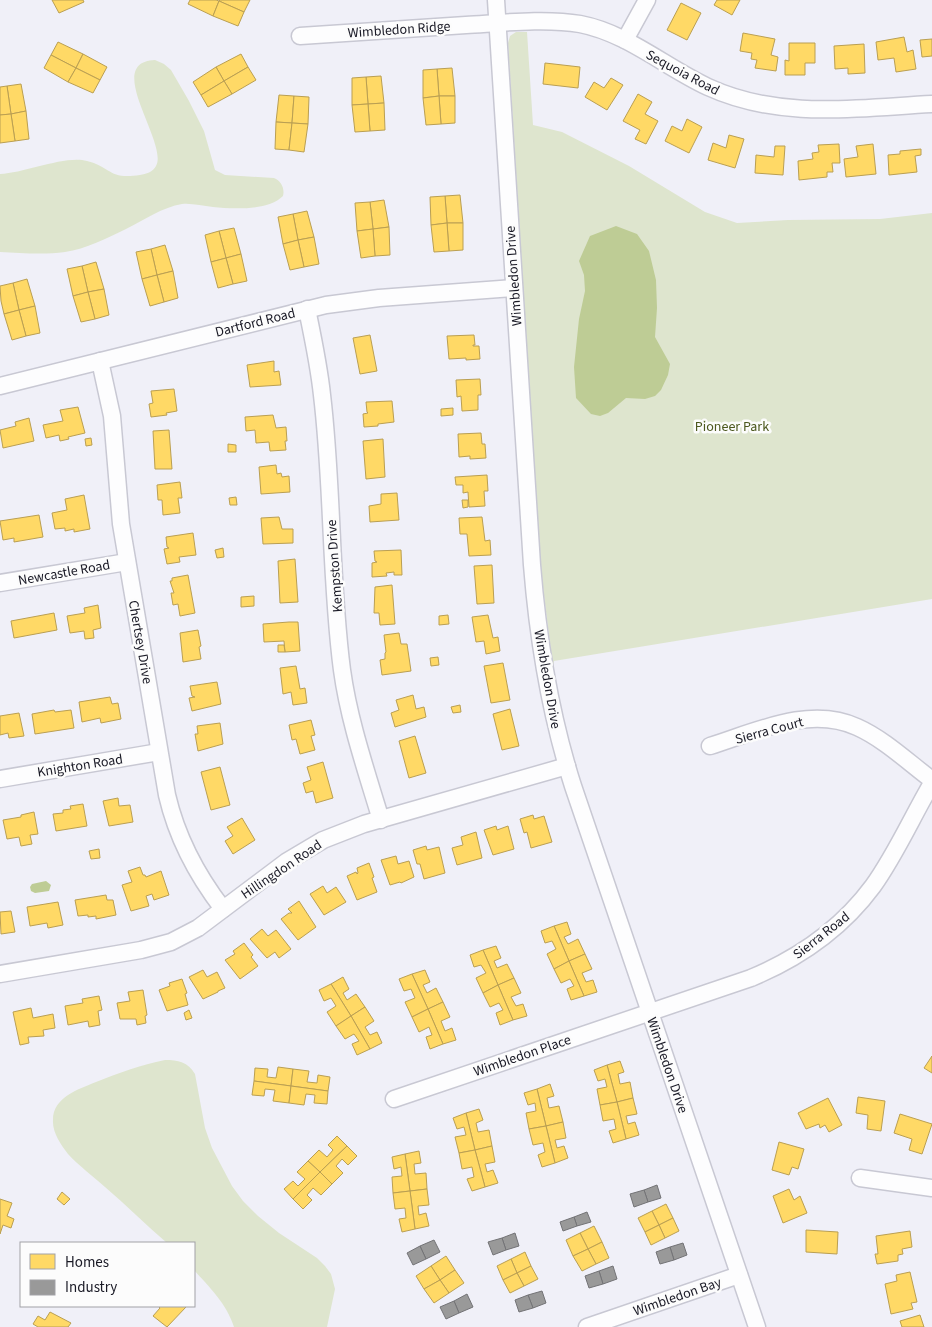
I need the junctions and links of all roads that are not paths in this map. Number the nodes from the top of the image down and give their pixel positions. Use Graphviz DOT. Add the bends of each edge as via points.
graph roads {
  1 [pos="496,0"];
  2 [pos="647,0"];
  3 [pos="498,23"];
  4 [pos="300,36"];
  5 [pos="625,40"];
  6 [pos="932,104"];
  7 [pos="514,288"];
  8 [pos="307,309"];
  9 [pos="100,360"];
  10 [pos="0,386"];
  11 [pos="127,562"];
  12 [pos="0,583"];
  13 [pos="710,746"];
  14 [pos="160,752"];
  15 [pos="567,766"];
  16 [pos="0,779"];
  17 [pos="932,781"];
  18 [pos="381,820"];
  19 [pos="223,910"];
  20 [pos="0,974"];
  21 [pos="649,1012"];
  22 [pos="394,1099"];
  23 [pos="860,1178"];
  24 [pos="932,1188"];
  25 [pos="739,1275"];
  26 [pos="587,1327"];
  27 [pos="757,1327"];
  1 -- 3 [label="street, Wimbledon Drive"];
  2 -- 5 [label="street"];
  3 -- 4 [label="street, Wimbledon Ridge"];
  3 -- 5 [label="street, Sequoia Road" via="578,24"];
  3 -- 7 [label="street, Wimbledon Drive"];
  5 -- 6 [label="street, Sequoia Road" via="709,87 757,104 808,109"];
  7 -- 8 [label="street, Dartford Road" via="379,298"];
  7 -- 15 [label="street, Wimbledon Drive" via="538,633 551,705"];
  8 -- 9 [label="street, Dartford Road"];
  8 -- 18 [label="street, Kempston Drive" via="324,414 342,672 353,725"];
  9 -- 10 [label="street, Dartford Road"];
  9 -- 11 [label="street, Chertsey Drive" via="112,416"];
  11 -- 12 [label="street, Newcastle Road"];
  11 -- 14 [label="street, Chertsey Drive"];
  13 -- 17 [label="street, Sierra Court" via="788,722 807,719 841,721 873,736"];
  14 -- 16 [label="street, Knighton Road"];
  14 -- 19 [label="street, Chertsey Drive" via="171,812 183,845"];
  15 -- 18 [label="street, Hillingdon Road"];
  15 -- 21 [label="street, Wimbledon Drive"];
  17 -- 21 [label="street, Sierra Road" via="873,886 830,931 802,952 752,978"];
  18 -- 19 [label="street, Hillingdon Road" via="342,832 311,847"];
  19 -- 20 [label="street, Hillingdon Road" via="187,935 160,946"];
  21 -- 22 [label="street, Wimbledon Place"];
  21 -- 25 [label="street, Wimbledon Drive"];
  23 -- 24 [label="street"];
  25 -- 26 [label="street, Wimbledon Bay"];
  25 -- 27 [label="street, Wimbledon Drive"];
}
